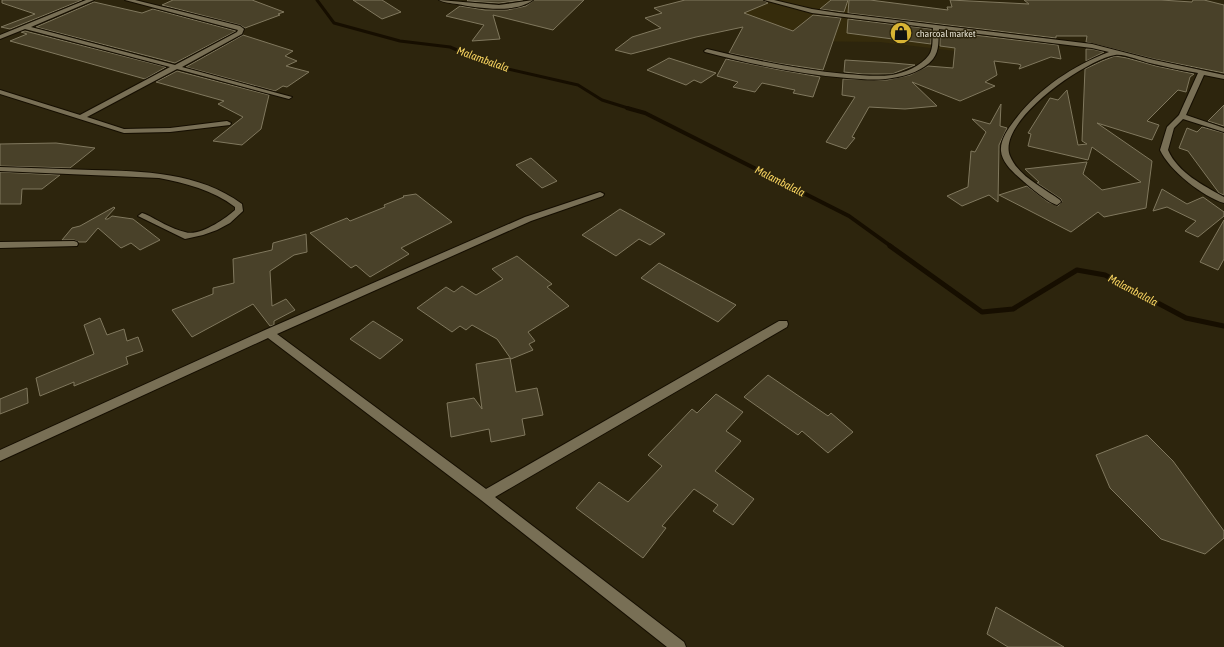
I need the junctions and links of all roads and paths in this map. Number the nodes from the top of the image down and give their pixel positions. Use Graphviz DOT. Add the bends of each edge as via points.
graph roads {
  1 [pos="90,0"];
  2 [pos="128,0"];
  3 [pos="442,0"];
  4 [pos="530,0"];
  5 [pos="767,0"];
  6 [pos="25,27"];
  7 [pos="936,27"];
  8 [pos="0,37"];
  9 [pos="707,51"];
  10 [pos="1116,52"];
  11 [pos="175,67"];
  12 [pos="1201,72"];
  13 [pos="1224,77"];
  14 [pos="0,92"];
  15 [pos="289,97"];
  16 [pos="1182,116"];
  17 [pos="80,118"];
  18 [pos="227,123"];
  19 [pos="1224,130"];
  20 [pos="0,169"];
  21 [pos="600,194"];
  22 [pos="1224,200"];
  23 [pos="1058,202"];
  24 [pos="142,216"];
  25 [pos="74,244"];
  26 [pos="0,245"];
  27 [pos="784,324"];
  28 [pos="269,333"];
  29 [pos="0,456"];
  30 [pos="485,496"];
  31 [pos="679,647"];
  1 -- 6 [label="street"];
  2 -- 11 [label="street" via="241,29 240,33"];
  3 -- 4 [label="street" via="504,7"];
  5 -- 7 [label="street" via="812,11"];
  6 -- 8 [label="street"];
  6 -- 11 [label="street"];
  7 -- 9 [label="street" via="932,56 903,74 888,78 800,71"];
  7 -- 10 [label="street" via="1092,46"];
  10 -- 12 [label="street"];
  10 -- 23 [label="street" via="1081,66 1049,86 1009,134 1005,147 1006,156 1014,168"];
  11 -- 15 [label="street"];
  11 -- 17 [label="street"];
  12 -- 13 [label="street"];
  12 -- 16 [label="street"];
  14 -- 17 [label="street"];
  16 -- 19 [label="street"];
  16 -- 22 [label="street" via="1171,127 1164,150 1168,159 1181,173"];
  17 -- 18 [label="street" via="124,131 170,130"];
  20 -- 24 [label="street" via="170,176 231,198 239,206 239,211 234,216 217,228 184,236"];
  21 -- 28 [label="street" via="528,219"];
  25 -- 26 [label="street"];
  27 -- 30 [label="street"];
  28 -- 29 [label="street"];
  28 -- 30 [label="street"];
  30 -- 31 [label="street"];
}
